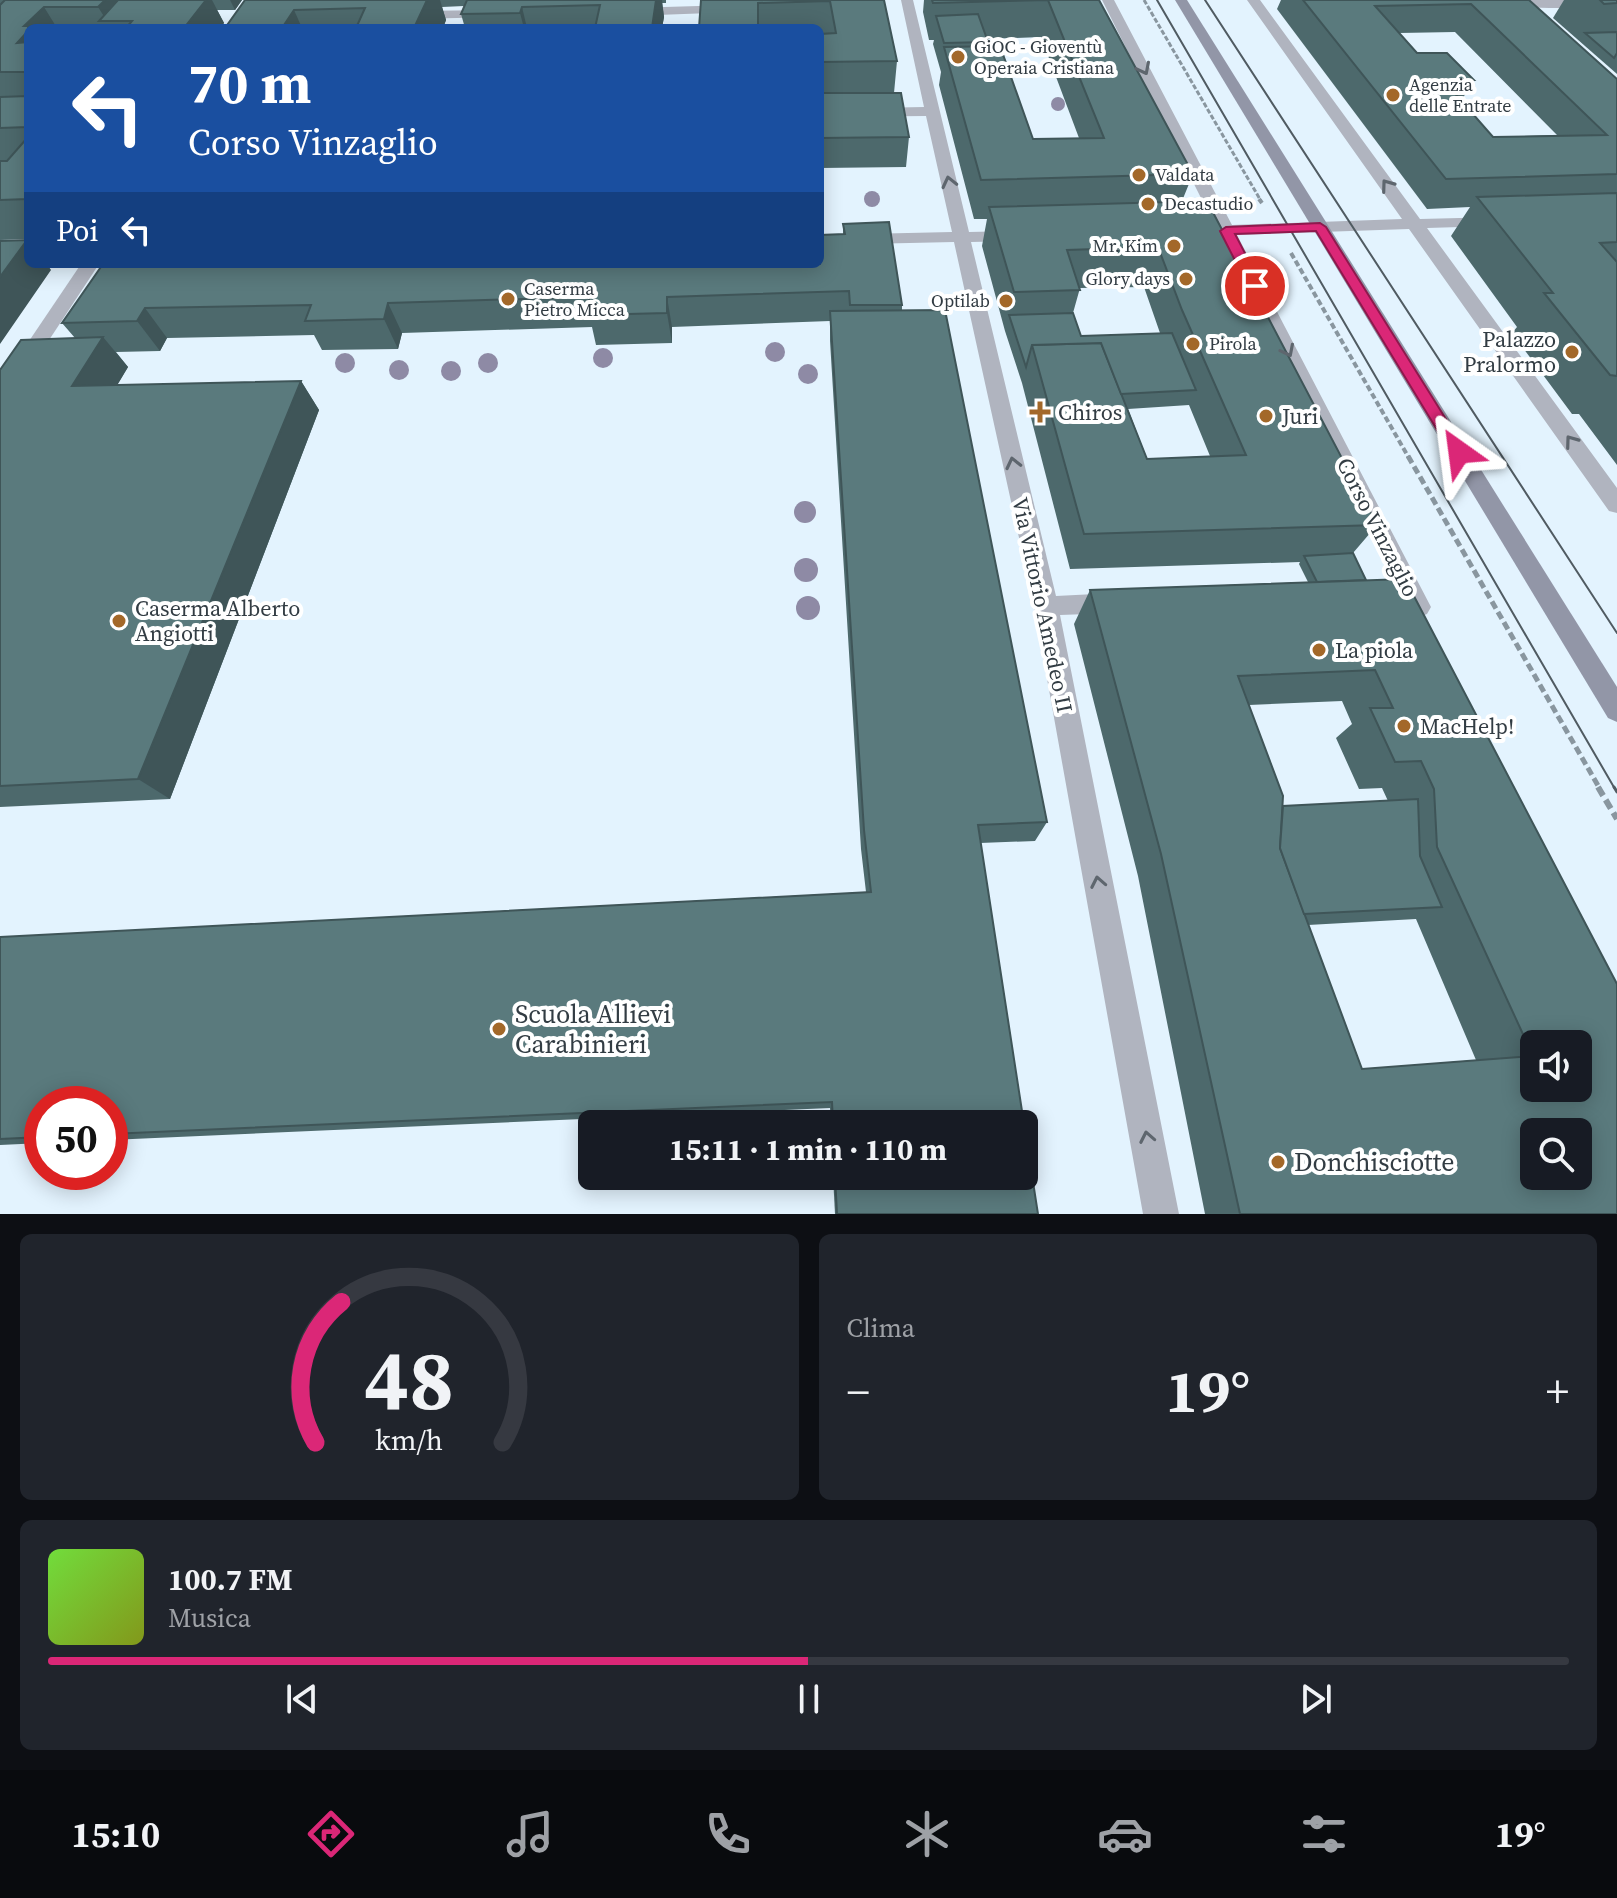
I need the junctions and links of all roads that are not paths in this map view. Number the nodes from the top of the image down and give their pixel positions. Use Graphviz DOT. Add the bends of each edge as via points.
graph roads {
  1 [pos="1092,0"];
  2 [pos="1106,0"];
  3 [pos="1181,0"];
  4 [pos="1253,0"];
  5 [pos="1498,0"];
  6 [pos="1515,1"];
  7 [pos="1617,3"];
  8 [pos="908,4"];
  9 [pos="687,5"];
  10 [pos="741,9"];
  11 [pos="618,12"];
  12 [pos="514,13"];
  13 [pos="469,14"];
  14 [pos="395,15"];
  15 [pos="1537,23"];
  16 [pos="465,24"];
  17 [pos="933,111"];
  18 [pos="824,113"];
  19 [pos="1512,220"];
  20 [pos="1413,222"];
  21 [pos="1320,227"];
  22 [pos="1200,231"];
  23 [pos="1226,231"];
  24 [pos="1037,235"];
  25 [pos="961,237"];
  26 [pos="824,240"];
  27 [pos="87,268"];
  28 [pos="0,399"];
  29 [pos="1617,505"];
  30 [pos="1387,592"];
  31 [pos="1411,592"];
  32 [pos="1139,601"];
  33 [pos="1046,606"];
  34 [pos="1433,633"];
  35 [pos="1617,710"];
  36 [pos="1161,1214"];
  1 -- 2 [label="street"];
  2 -- 23 [label="street, Corso Vinzaglio, one-way"];
  3 -- 21 [label="main road"];
  20 -- 4 [label="street, one-way"];
  5 -- 6 [label="street"];
  6 -- 7 [label="street"];
  6 -- 15 [label="street"];
  8 -- 17 [label="street, Via Vittorio Amedeo II"];
  9 -- 10 [label="street"];
  9 -- 11 [label="street"];
  12 -- 13 [label="street"];
  13 -- 14 [label="street"];
  13 -- 16 [label="street"];
  17 -- 18 [label="street"];
  25 -- 17 [label="street, Via Vittorio Amedeo II, one-way"];
  19 -- 20 [label="street"];
  20 -- 21 [label="street"];
  29 -- 20 [label="street, one-way"];
  21 -- 23 [label="street"];
  21 -- 35 [label="main road"];
  22 -- 23 [label="street"];
  23 -- 31 [label="street, Corso Vinzaglio, one-way"];
  24 -- 25 [label="street"];
  25 -- 26 [label="street"];
  33 -- 25 [label="street, Via Vittorio Amedeo II, one-way"];
  27 -- 28 [label="street"];
  30 -- 31 [label="street"];
  31 -- 34 [label="street, Corso Vinzaglio"];
  32 -- 33 [label="street"];
  36 -- 33 [label="street, Via Vittorio Amedeo II, one-way"];
}
